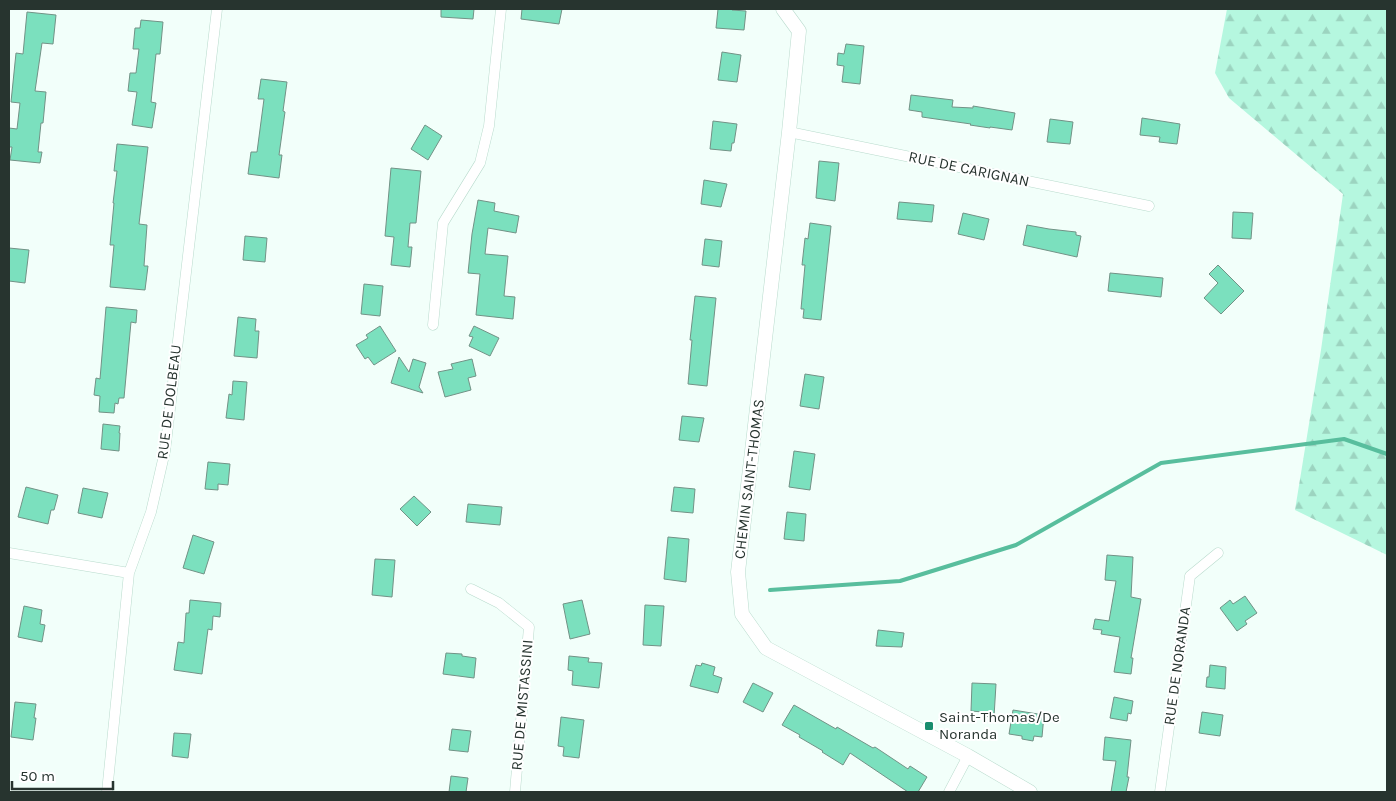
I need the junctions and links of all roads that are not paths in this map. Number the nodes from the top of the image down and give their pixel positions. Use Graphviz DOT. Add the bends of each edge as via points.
graph roads {
  1 [pos="216,9"];
  2 [pos="501,9"];
  3 [pos="782,9"];
  4 [pos="789,132"];
  5 [pos="1149,206"];
  6 [pos="433,325"];
  7 [pos="9,553"];
  8 [pos="1218,553"];
  9 [pos="129,573"];
  10 [pos="471,589"];
  11 [pos="968,756"];
  12 [pos="107,792"];
  13 [pos="515,792"];
  14 [pos="949,792"];
  15 [pos="1030,792"];
  16 [pos="1160,792"];
  1 -- 9 [label="street, RUE DE DOLBEAU" via="165,451 151,512"];
  2 -- 6 [label="street" via="489,126 480,163 443,223"];
  3 -- 4 [label="street, CHEMIN SAINT-THOMAS" via="799,31"];
  4 -- 5 [label="street, RUE DE CARIGNAN"];
  4 -- 11 [label="street, CHEMIN SAINT-THOMAS" via="738,572 742,614 766,648"];
  7 -- 9 [label="street"];
  8 -- 16 [label="street, RUE DE NORANDA" via="1190,576"];
  9 -- 12 [label="street, RUE DE DOLBEAU"];
  10 -- 13 [label="street, RUE DE MISTASSINI" via="499,602 529,627"];
  11 -- 14 [label="street"];
  11 -- 15 [label="street, CHEMIN SAINT-THOMAS"];
}
